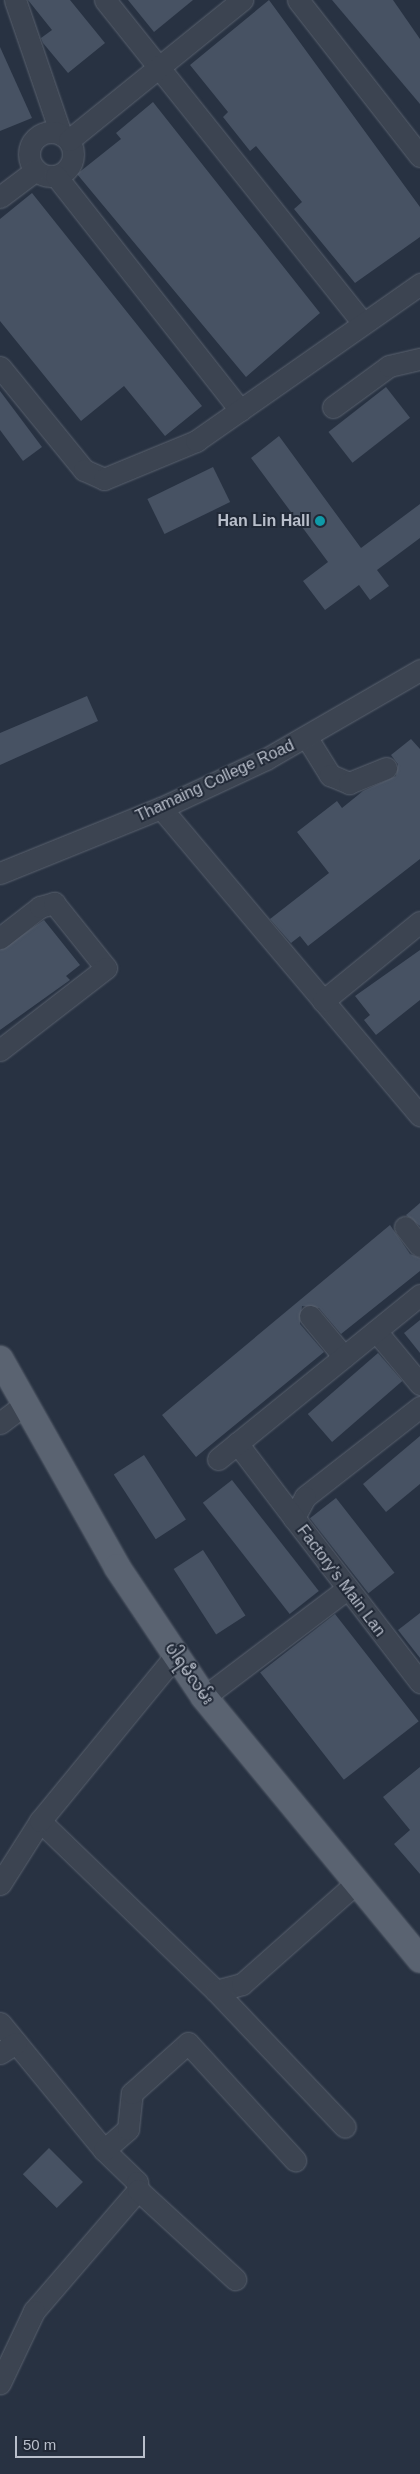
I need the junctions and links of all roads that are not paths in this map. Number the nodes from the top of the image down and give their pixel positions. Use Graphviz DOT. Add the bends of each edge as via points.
graph roads {
  1 [pos="15,0"];
  2 [pos="105,0"];
  3 [pos="242,0"];
  4 [pos="298,0"];
  5 [pos="157,68"];
  6 [pos="65,137"];
  7 [pos="420,156"];
  8 [pos="36,170"];
  9 [pos="56,176"];
  10 [pos="0,197"];
  11 [pos="420,284"];
  12 [pos="363,323"];
  13 [pos="420,359"];
  14 [pos="0,367"];
  15 [pos="333,407"];
  16 [pos="240,410"];
  17 [pos="420,670"];
  18 [pos="307,738"];
  19 [pos="386,768"];
  20 [pos="161,808"];
  21 [pos="0,873"];
  22 [pos="420,922"];
  23 [pos="0,938"];
  24 [pos="323,1001"];
  25 [pos="0,1050"];
  26 [pos="420,1116"];
  27 [pos="404,1226"];
  28 [pos="420,1246"];
  29 [pos="420,1295"];
  30 [pos="310,1316"];
  31 [pos="376,1331"];
  32 [pos="344,1357"];
  33 [pos="0,1359"];
  34 [pos="420,1384"];
  35 [pos="24,1405"];
  36 [pos="420,1407"];
  37 [pos="0,1423"];
  38 [pos="238,1443"];
  39 [pos="218,1459"];
  40 [pos="294,1518"];
  41 [pos="346,1590"];
  42 [pos="176,1655"];
  43 [pos="420,1682"];
  44 [pos="204,1697"];
  45 [pos="40,1821"];
  46 [pos="0,1884"];
  47 [pos="355,1884"];
  48 [pos="420,1959"];
  49 [pos="216,1991"];
  50 [pos="0,2024"];
  51 [pos="8,2048"];
  52 [pos="345,2128"];
  53 [pos="104,2150"];
  54 [pos="295,2160"];
  55 [pos="138,2186"];
  56 [pos="236,2279"];
  57 [pos="0,2383"];
  1 -- 6 [label="street"];
  2 -- 5 [label="street"];
  3 -- 5 [label="street"];
  4 -- 7 [label="street"];
  5 -- 6 [label="street"];
  5 -- 12 [label="street"];
  6 -- 8 [label="street" via="45,133 33,142 29,156"];
  6 -- 9 [label="street" via="73,162"];
  8 -- 9 [label="street"];
  8 -- 10 [label="street"];
  9 -- 16 [label="street"];
  11 -- 12 [label="street"];
  12 -- 16 [label="street"];
  13 -- 15 [label="street" via="389,366"];
  14 -- 16 [label="street" via="84,470 104,478 196,441"];
  17 -- 18 [label="street, Thamaing College Road"];
  18 -- 19 [label="street" via="330,775 349,783"];
  18 -- 20 [label="street, Thamaing College Road"];
  20 -- 21 [label="street, Thamaing College Road"];
  20 -- 24 [label="street"];
  22 -- 24 [label="street"];
  23 -- 25 [label="street" via="40,907 54,903 106,968"];
  24 -- 26 [label="street"];
  27 -- 28 [label="street"];
  29 -- 31 [label="street"];
  30 -- 32 [label="street"];
  31 -- 32 [label="street"];
  31 -- 34 [label="street"];
  32 -- 38 [label="street"];
  33 -- 35 [label="main road, ပါရမီလမ်း"];
  35 -- 37 [label="street"];
  35 -- 42 [label="main road, ပါရမီလမ်း" via="117,1567"];
  36 -- 40 [label="street, Factory's Main Lan" via="306,1497"];
  38 -- 39 [label="street"];
  38 -- 40 [label="street"];
  40 -- 41 [label="street, Factory's Main Lan"];
  41 -- 43 [label="street, Factory's Main Lan"];
  41 -- 44 [label="street"];
  42 -- 44 [label="main road, ပါရမီလမ်း"];
  42 -- 45 [label="street"];
  44 -- 47 [label="main road, ပါရမီလမ်း"];
  45 -- 46 [label="street"];
  45 -- 49 [label="street"];
  47 -- 48 [label="main road, ပါရမီလမ်း"];
  47 -- 49 [label="street" via="242,1984"];
  49 -- 52 [label="street"];
  50 -- 51 [label="street"];
  51 -- 53 [label="street"];
  53 -- 54 [label="street" via="128,2129 132,2093 188,2043"];
  53 -- 55 [label="street"];
  55 -- 56 [label="street"];
  55 -- 57 [label="street" via="34,2311"];
}
